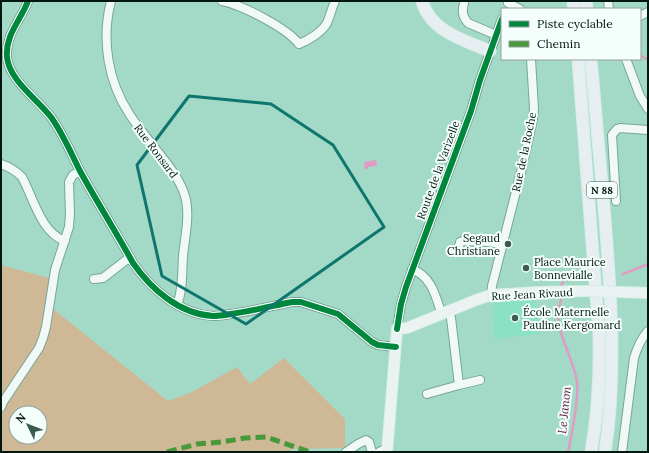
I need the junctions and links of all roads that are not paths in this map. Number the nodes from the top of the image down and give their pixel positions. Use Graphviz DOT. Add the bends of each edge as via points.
graph roads {
  1 [pos="28,1"];
  2 [pos="111,1"];
  3 [pos="222,1"];
  4 [pos="334,1"];
  5 [pos="422,1"];
  6 [pos="464,3"];
  7 [pos="508,4"];
  8 [pos="518,8"];
  9 [pos="501,22"];
  10 [pos="496,35"];
  11 [pos="490,51"];
  12 [pos="531,60"];
  13 [pos="578,60"];
  14 [pos="591,60"];
  15 [pos="626,60"];
  16 [pos="648,109"];
  17 [pos="648,130"];
  18 [pos="1,164"];
  19 [pos="80,171"];
  20 [pos="616,201"];
  21 [pos="65,241"];
  22 [pos="502,244"];
  23 [pos="454,250"];
  24 [pos="130,257"];
  25 [pos="412,269"];
  26 [pos="94,279"];
  27 [pos="648,293"];
  28 [pos="491,295"];
  29 [pos="177,305"];
  30 [pos="444,310"];
  31 [pos="397,329"];
  32 [pos="648,330"];
  33 [pos="396,347"];
  34 [pos="480,380"];
  35 [pos="459,385"];
  36 [pos="427,394"];
  37 [pos="1,407"];
  38 [pos="385,451"];
  39 [pos="346,452"];
  40 [pos="372,452"];
  41 [pos="591,452"];
  42 [pos="605,452"];
  43 [pos="622,452"];
  1 -- 19 [label="street" via="11,33 8,60 14,75 59,130"];
  2 -- 29 [label="street, Rue Ronsard" via="106,36 109,67 114,83 130,116 179,182 187,206"];
  3 -- 4 [label="street" via="242,7 287,32 299,44 310,39 324,27"];
  5 -- 11 [label="highway" via="436,23 445,31"];
  6 -- 10 [label="street" via="464,19"];
  7 -- 8 [label="street"];
  9 -- 10 [label="street, Route de la Varizelle"];
  10 -- 11 [label="street, Route de la Varizelle"];
  11 -- 25 [label="street, Route de la Varizelle" via="471,111"];
  12 -- 22 [label="street, Rue de la Roche" via="534,108 531,129"];
  13 -- 41 [label="highway, N 88" via="599,334 598,399"];
  14 -- 42 [label="highway, N 88" via="611,321 610,403"];
  15 -- 16 [label="street" via="640,96"];
  17 -- 20 [label="street" via="620,128 612,135"];
  18 -- 21 [label="street" via="16,171 22,178 46,225"];
  19 -- 21 [label="street" via="73,175 69,182 70,214"];
  19 -- 24 [label="street"];
  21 -- 37 [label="street" via="55,270 43,338"];
  22 -- 23 [label="street" via="463,241"];
  22 -- 28 [label="street"];
  24 -- 26 [label="street" via="103,278"];
  24 -- 29 [label="street" via="153,287"];
  25 -- 30 [label="street" via="420,273 432,286"];
  25 -- 31 [label="street, Route de la Varizelle" via="401,304"];
  27 -- 28 [label="main road, Rue Jean Rivaud, bridge" via="588,291"];
  28 -- 30 [label="main road, Rue Jean Rivaud"];
  29 -- 33 [label="street" via="200,314 214,316 301,302 338,314 378,345"];
  30 -- 31 [label="main road, Rue Jean Rivaud" via="407,328"];
  30 -- 35 [label="street" via="451,318"];
  31 -- 33 [label="main road, Route de la Varizelle"];
  32 -- 43 [label="street" via="637,347 634,358"];
  33 -- 38 [label="main road, Route de la Varizelle"];
  34 -- 35 [label="street"];
  35 -- 36 [label="street"];
  39 -- 40 [label="street" via="366,440"];
}
